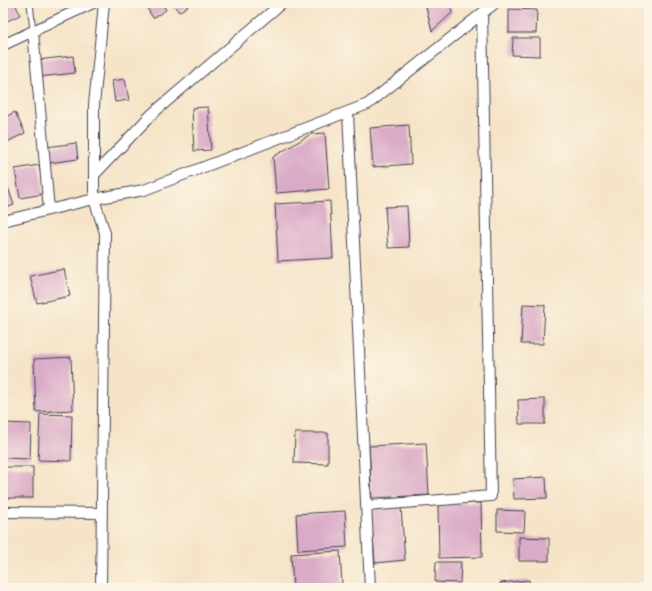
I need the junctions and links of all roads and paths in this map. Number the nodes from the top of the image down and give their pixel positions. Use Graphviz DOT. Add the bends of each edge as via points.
graph roads {
  1 [pos="30,3"];
  2 [pos="93,3"];
  3 [pos="104,3"];
  4 [pos="282,3"];
  5 [pos="495,3"];
  6 [pos="482,13"];
  7 [pos="33,31"];
  8 [pos="3,45"];
  9 [pos="348,112"];
  10 [pos="94,175"];
  11 [pos="94,199"];
  12 [pos="49,210"];
  13 [pos="3,221"];
  14 [pos="366,506"];
  15 [pos="3,512"];
  16 [pos="102,512"];
  17 [pos="101,588"];
  18 [pos="370,588"];
  1 -- 7 [label="lane"];
  2 -- 7 [label="street"];
  3 -- 10 [label="street" via="94,105"];
  4 -- 10 [label="street" via="152,114"];
  5 -- 6 [label="street"];
  6 -- 9 [label="street" via="368,104"];
  6 -- 14 [label="street" via="491,496"];
  7 -- 8 [label="street"];
  7 -- 12 [label="street"];
  9 -- 11 [label="street" via="144,190"];
  9 -- 14 [label="street"];
  10 -- 11 [label="street"];
  11 -- 12 [label="street"];
  11 -- 16 [label="street" via="104,233"];
  12 -- 13 [label="street"];
  14 -- 18 [label="street"];
  15 -- 16 [label="street"];
  16 -- 17 [label="street"];
}
